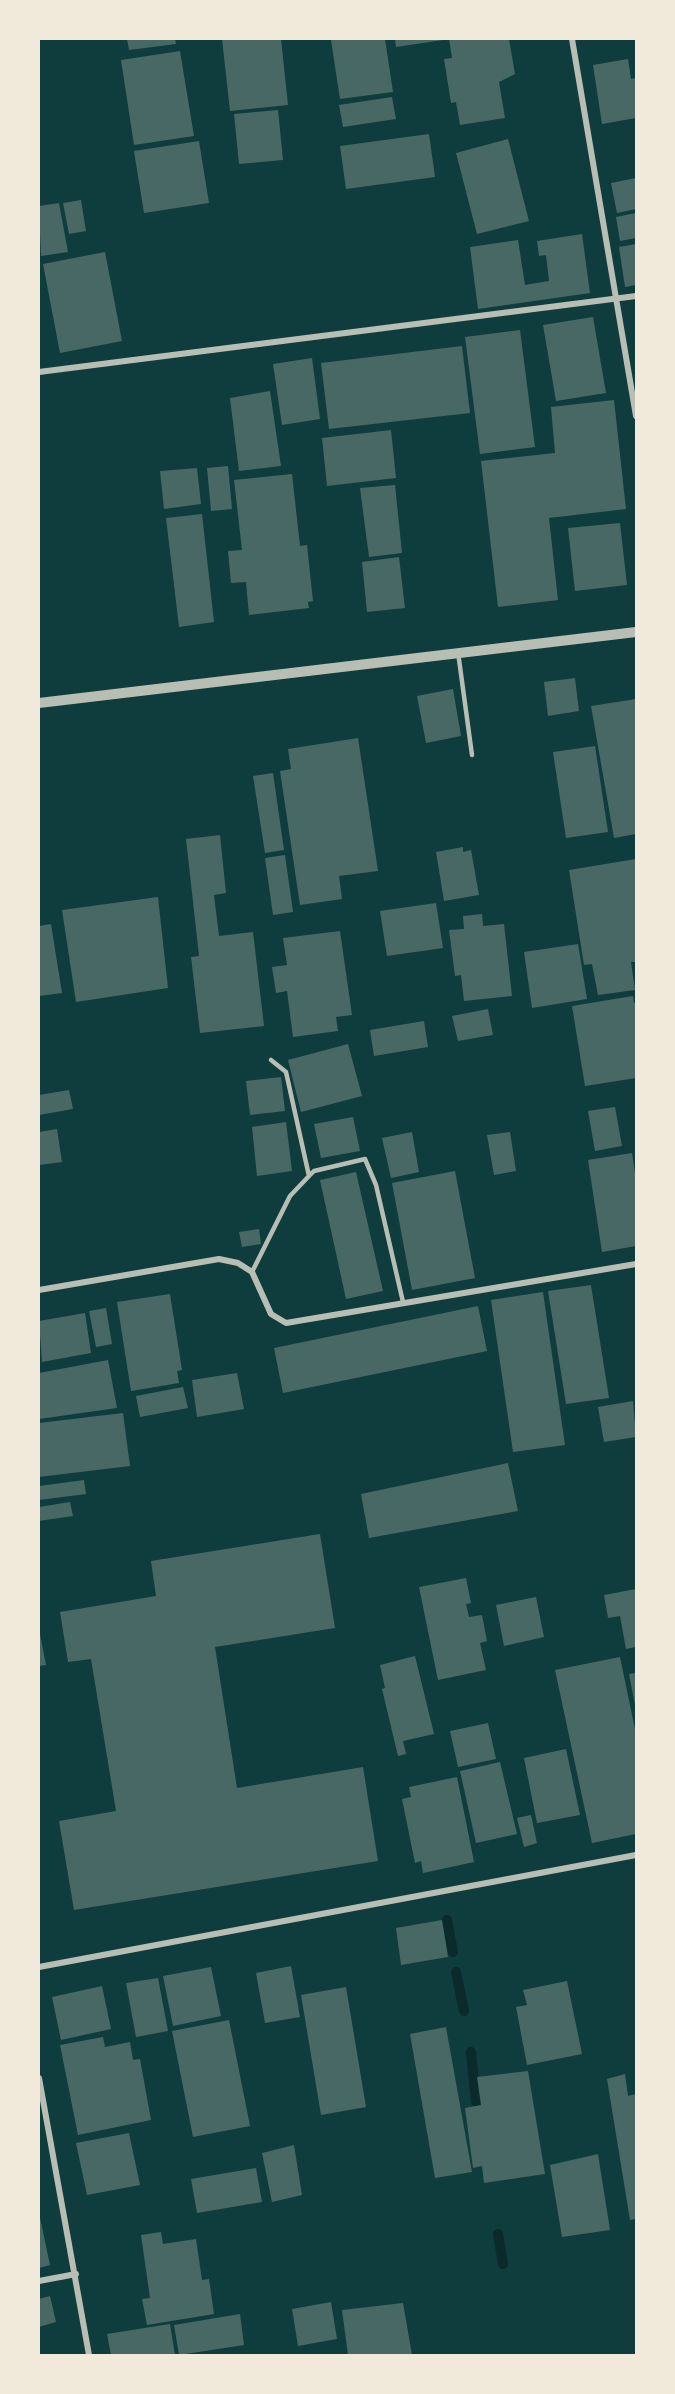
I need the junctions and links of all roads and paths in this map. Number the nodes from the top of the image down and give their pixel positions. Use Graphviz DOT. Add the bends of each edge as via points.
graph roads {
  1 [pos="572,39"];
  2 [pos="636,296"];
  3 [pos="615,299"];
  4 [pos="39,372"];
  5 [pos="636,416"];
  6 [pos="636,632"];
  7 [pos="458,652"];
  8 [pos="39,703"];
  9 [pos="472,755"];
  10 [pos="271,1060"];
  11 [pos="309,1176"];
  12 [pos="636,1264"];
  13 [pos="252,1272"];
  14 [pos="39,1290"];
  15 [pos="403,1302"];
  16 [pos="636,1855"];
  17 [pos="39,1967"];
  18 [pos="39,2078"];
  19 [pos="76,2274"];
  20 [pos="39,2281"];
  21 [pos="89,2355"];
  1 -- 3 [label="street"];
  2 -- 3 [label="street"];
  3 -- 4 [label="street"];
  3 -- 5 [label="street"];
  6 -- 7 [label="street"];
  7 -- 8 [label="street"];
  7 -- 9 [label="lane"];
  10 -- 11 [label="lane" via="286,1072"];
  11 -- 13 [label="lane" via="290,1196"];
  11 -- 15 [label="lane" via="314,1171 365,1159 376,1185"];
  12 -- 15 [label="street"];
  13 -- 14 [label="street" via="238,1263 219,1259"];
  13 -- 15 [label="street" via="271,1314 286,1323"];
  16 -- 17 [label="street"];
  18 -- 19 [label="street"];
  19 -- 20 [label="street"];
  19 -- 21 [label="street"];
}
